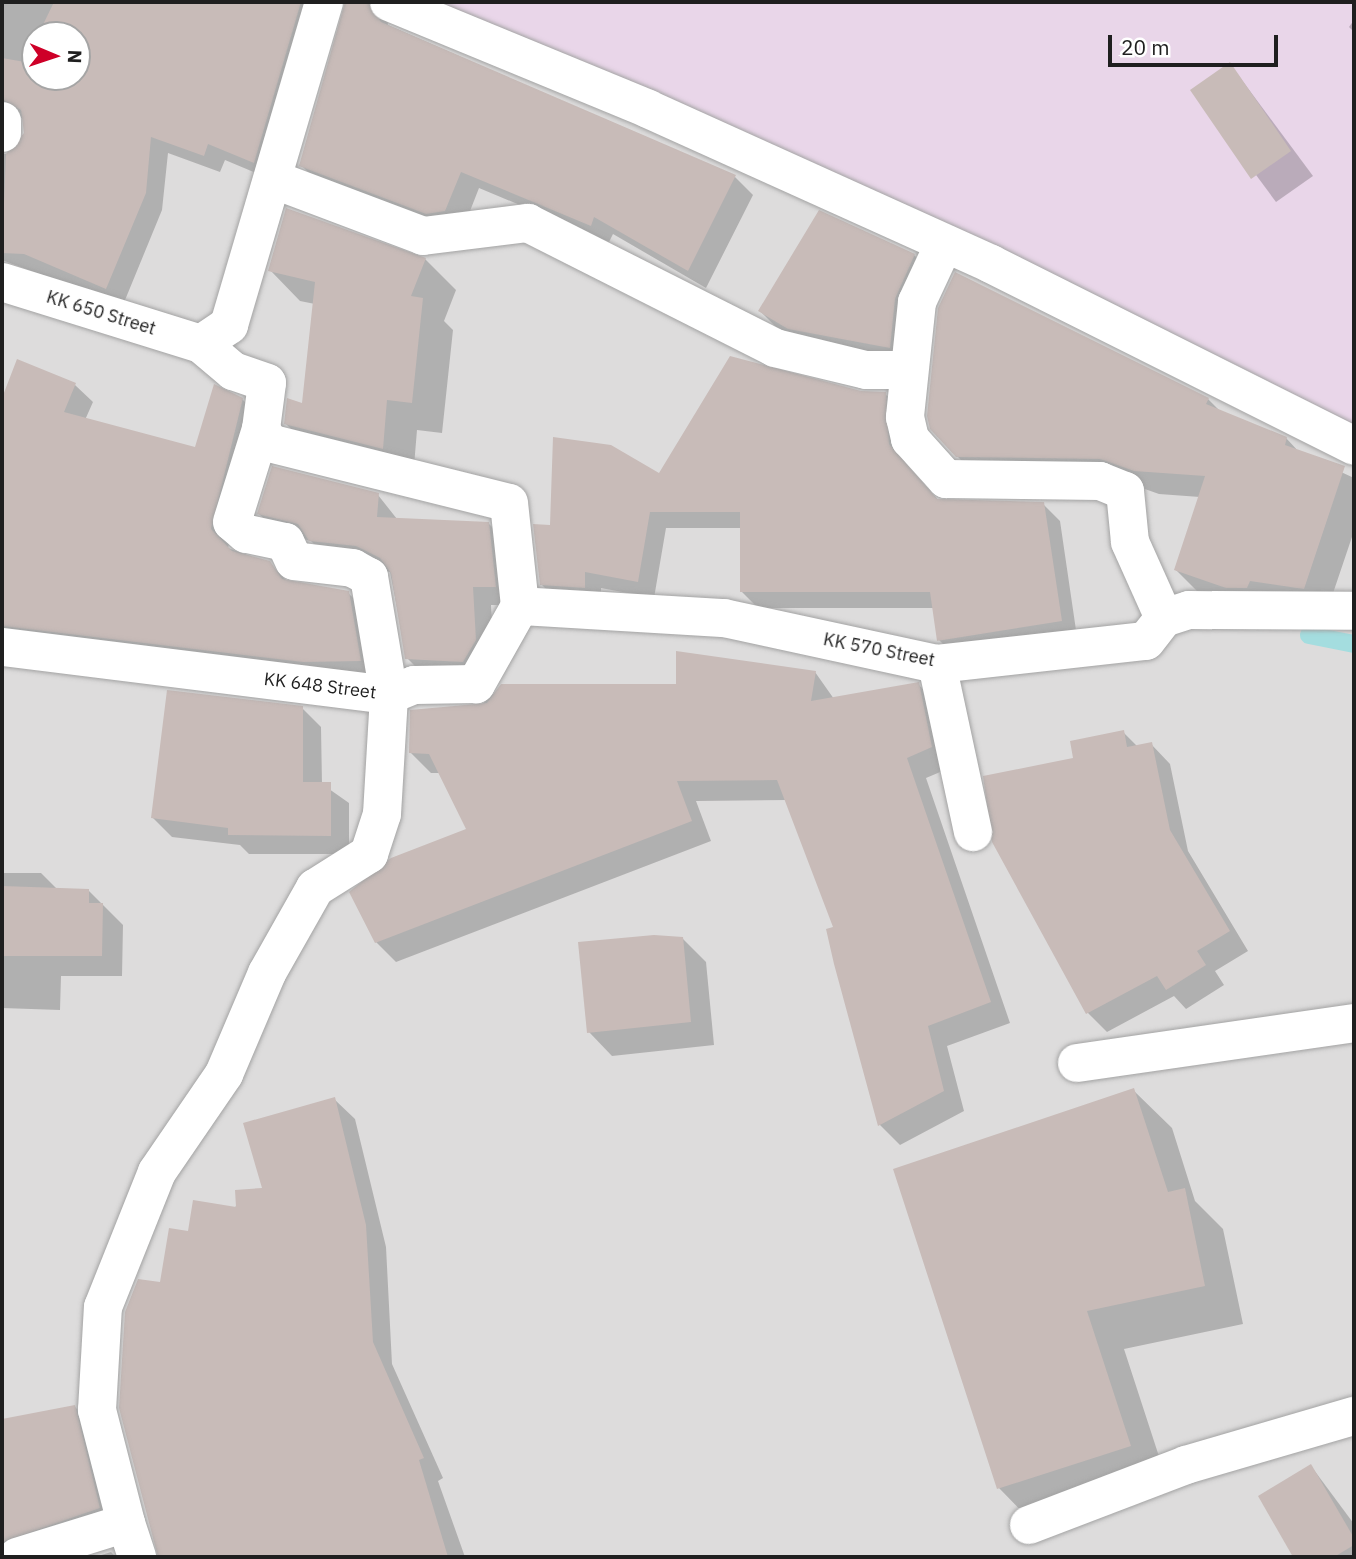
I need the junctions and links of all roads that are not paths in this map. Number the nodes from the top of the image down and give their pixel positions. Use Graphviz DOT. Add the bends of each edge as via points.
graph roads {
  1 [pos="324,2"];
  2 [pos="389,2"];
  3 [pos="2,121"];
  4 [pos="2,133"];
  5 [pos="275,180"];
  6 [pos="944,244"];
  7 [pos="2,282"];
  8 [pos="201,344"];
  9 [pos="908,370"];
  10 [pos="261,429"];
  11 [pos="1354,446"];
  12 [pos="520,606"];
  13 [pos="1354,611"];
  14 [pos="1164,618"];
  15 [pos="2,647"];
  16 [pos="937,664"];
  17 [pos="390,695"];
  18 [pos="973,832"];
  19 [pos="1354,1023"];
  20 [pos="1077,1063"];
  21 [pos="1354,1416"];
  22 [pos="1029,1525"];
  23 [pos="132,1540"];
  24 [pos="17,1557"];
  1 -- 5 [label="street"];
  2 -- 6 [label="street" via="648,109"];
  3 -- 4 [label="street"];
  5 -- 8 [label="street" via="229,325"];
  5 -- 9 [label="street" via="424,236 528,223 775,348 866,370"];
  6 -- 9 [label="street" via="917,302"];
  6 -- 11 [label="street"];
  7 -- 8 [label="street, KK 650 Street"];
  8 -- 10 [label="street" via="233,371 267,383"];
  9 -- 14 [label="street" via="905,417 910,439 946,479 1100,481 1125,491 1130,542"];
  10 -- 12 [label="street" via="269,443 509,503"];
  10 -- 17 [label="street" via="232,522 246,534 285,542 294,561 353,568 369,578"];
  12 -- 16 [label="street, KK 570 Street" via="724,618"];
  12 -- 17 [label="street, KK 648 Street" via="476,684 414,685"];
  13 -- 14 [label="street" via="1212,608"];
  14 -- 16 [label="street, KK 570 Street" via="1146,641"];
  15 -- 17 [label="street, KK 648 Street"];
  16 -- 18 [label="street"];
  17 -- 23 [label="street" via="382,814 369,853 315,888 267,973 224,1074 157,1171 103,1307 97,1410"];
  19 -- 20 [label="street"];
  21 -- 22 [label="street" via="1186,1465"];
  23 -- 24 [label="street"];
}
